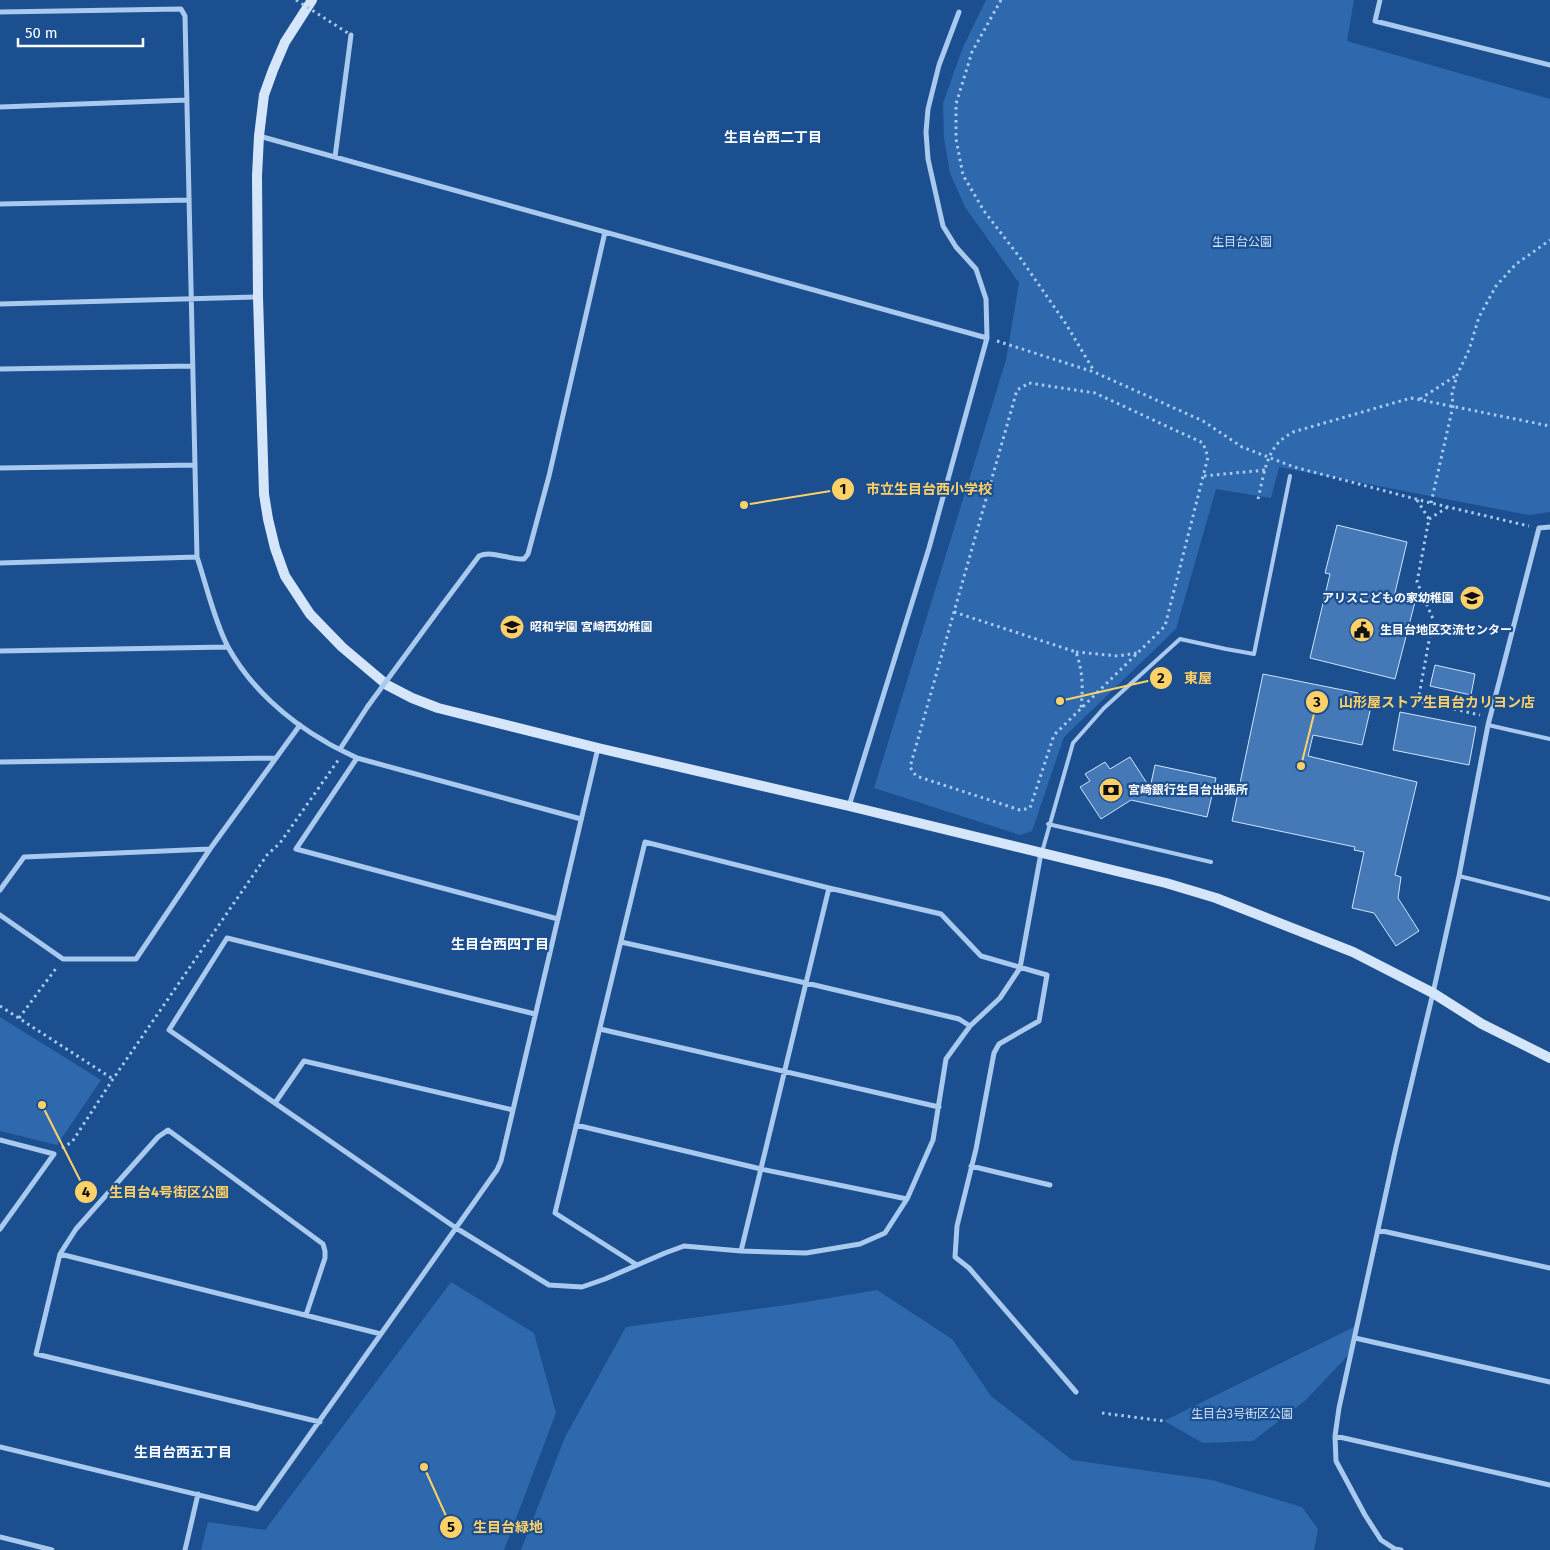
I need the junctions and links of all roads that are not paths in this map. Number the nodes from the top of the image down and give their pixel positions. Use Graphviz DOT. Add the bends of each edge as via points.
graph roads {
  1 [pos="312,0"];
  2 [pos="1380,0"];
  3 [pos="0,12"];
  4 [pos="959,12"];
  5 [pos="351,36"];
  6 [pos="1550,66"];
  7 [pos="188,100"];
  8 [pos="0,107"];
  9 [pos="259,136"];
  10 [pos="335,157"];
  11 [pos="189,200"];
  12 [pos="0,204"];
  13 [pos="605,232"];
  14 [pos="258,296"];
  15 [pos="191,298"];
  16 [pos="0,304"];
  17 [pos="987,338"];
  18 [pos="193,366"];
  19 [pos="0,369"];
  20 [pos="195,466"];
  21 [pos="0,468"];
  22 [pos="1290,476"];
  23 [pos="1550,527"];
  24 [pos="196,557"];
  25 [pos="0,562"];
  26 [pos="228,647"];
  27 [pos="0,651"];
  28 [pos="300,725"];
  29 [pos="1488,725"];
  30 [pos="1550,739"];
  31 [pos="598,748"];
  32 [pos="340,749"];
  33 [pos="275,758"];
  34 [pos="356,758"];
  35 [pos="0,762"];
  36 [pos="850,806"];
  37 [pos="581,819"];
  38 [pos="1048,824"];
  39 [pos="210,849"];
  40 [pos="1041,854"];
  41 [pos="1211,862"];
  42 [pos="1459,876"];
  43 [pos="829,888"];
  44 [pos="0,890"];
  45 [pos="1550,899"];
  46 [pos="0,915"];
  47 [pos="558,919"];
  48 [pos="621,942"];
  49 [pos="1020,968"];
  50 [pos="806,983"];
  51 [pos="1433,994"];
  52 [pos="535,1014"];
  53 [pos="970,1026"];
  54 [pos="600,1028"];
  55 [pos="1550,1058"];
  56 [pos="784,1071"];
  57 [pos="275,1103"];
  58 [pos="939,1107"];
  59 [pos="512,1110"];
  60 [pos="576,1125"];
  61 [pos="0,1140"];
  62 [pos="971,1166"];
  63 [pos="761,1169"];
  64 [pos="1050,1186"];
  65 [pos="907,1199"];
  66 [pos="456,1228"];
  67 [pos="0,1229"];
  68 [pos="1378,1230"];
  69 [pos="741,1252"];
  70 [pos="60,1254"];
  71 [pos="637,1265"];
  72 [pos="1550,1268"];
  73 [pos="306,1316"];
  74 [pos="382,1334"];
  75 [pos="1355,1338"];
  76 [pos="1550,1382"];
  77 [pos="1076,1392"];
  78 [pos="320,1422"];
  79 [pos="1335,1436"];
  80 [pos="0,1447"];
  81 [pos="1550,1485"];
  82 [pos="198,1494"];
  83 [pos="0,1538"];
  84 [pos="52,1550"];
  85 [pos="185,1550"];
  86 [pos="1397,1550"];
  1 -- 9 [label="street" via="285,42 273,70 264,95"];
  2 -- 6 [label="street" via="1375,21"];
  3 -- 7 [label="street" via="181,9 185,16"];
  4 -- 17 [label="street" via="939,65 928,109 928,159 944,226 956,247 976,269 986,299"];
  5 -- 10 [label="street"];
  7 -- 8 [label="street"];
  7 -- 11 [label="street"];
  9 -- 10 [label="street"];
  9 -- 14 [label="street"];
  10 -- 13 [label="street"];
  11 -- 12 [label="street"];
  11 -- 15 [label="street"];
  13 -- 17 [label="street"];
  13 -- 32 [label="street, bridge" via="528,554 524,559 515,560 486,553 479,556"];
  14 -- 15 [label="street"];
  14 -- 31 [label="street" via="264,494 268,519 285,576 310,614 342,647 387,685 412,698 473,718"];
  15 -- 16 [label="street"];
  15 -- 18 [label="street"];
  17 -- 36 [label="street"];
  18 -- 19 [label="street"];
  18 -- 20 [label="street"];
  20 -- 21 [label="street"];
  20 -- 24 [label="street"];
  22 -- 38 [label="lane" via="1254,654 1180,639 1104,708 1073,743"];
  23 -- 29 [label="street" via="1539,528"];
  24 -- 25 [label="street"];
  24 -- 26 [label="street"];
  26 -- 27 [label="street"];
  26 -- 28 [label="street" via="264,695"];
  28 -- 32 [label="street"];
  28 -- 33 [label="street"];
  29 -- 30 [label="lane"];
  29 -- 42 [label="street"];
  31 -- 36 [label="street"];
  31 -- 37 [label="street"];
  32 -- 34 [label="street"];
  33 -- 35 [label="street"];
  33 -- 39 [label="street"];
  34 -- 37 [label="street"];
  34 -- 47 [label="street" via="296,849"];
  36 -- 40 [label="street"];
  37 -- 47 [label="street"];
  38 -- 40 [label="lane"];
  38 -- 41 [label="lane"];
  39 -- 44 [label="street" via="24,857"];
  39 -- 46 [label="street" via="136,959 63,959"];
  40 -- 49 [label="street"];
  40 -- 51 [label="street" via="1216,898 1353,952"];
  42 -- 45 [label="lane"];
  42 -- 51 [label="street"];
  43 -- 48 [label="street" via="646,842"];
  43 -- 49 [label="street" via="941,914 981,956"];
  43 -- 50 [label="street"];
  47 -- 52 [label="street"];
  48 -- 50 [label="street"];
  48 -- 54 [label="street"];
  49 -- 53 [label="street" via="1000,998"];
  49 -- 62 [label="street" via="1047,975 1039,1021 999,1044 994,1053"];
  50 -- 53 [label="street" via="959,1019"];
  50 -- 56 [label="street"];
  51 -- 55 [label="street" via="1482,1024"];
  51 -- 68 [label="street"];
  52 -- 57 [label="street" via="227,938 168,1030"];
  52 -- 59 [label="street"];
  53 -- 58 [label="street" via="946,1059"];
  54 -- 56 [label="street"];
  54 -- 60 [label="street"];
  56 -- 58 [label="street"];
  56 -- 63 [label="street"];
  57 -- 59 [label="street" via="304,1061"];
  57 -- 66 [label="street"];
  58 -- 65 [label="street" via="933,1140"];
  59 -- 66 [label="street" via="497,1170"];
  60 -- 63 [label="street"];
  60 -- 71 [label="street" via="555,1213"];
  61 -- 67 [label="street" via="54,1154"];
  62 -- 64 [label="street"];
  62 -- 77 [label="street" via="957,1226 955,1257 969,1268"];
  63 -- 65 [label="street"];
  63 -- 69 [label="street"];
  65 -- 69 [label="street" via="885,1233 860,1244 806,1253"];
  66 -- 71 [label="street" via="549,1285 582,1287"];
  66 -- 74 [label="street"];
  68 -- 72 [label="street"];
  68 -- 75 [label="street"];
  69 -- 71 [label="street" via="684,1246"];
  70 -- 73 [label="street"];
  70 -- 73 [label="street" via="76,1229 158,1137 168,1130 323,1244 325,1258"];
  70 -- 78 [label="street" via="36,1354"];
  73 -- 74 [label="street"];
  74 -- 78 [label="street"];
  75 -- 76 [label="street"];
  75 -- 79 [label="street"];
  78 -- 82 [label="street" via="257,1509"];
  79 -- 81 [label="street"];
  79 -- 86 [label="street" via="1336,1461 1365,1515 1381,1540"];
  80 -- 82 [label="street"];
  82 -- 85 [label="street"];
  83 -- 84 [label="street"];
}
